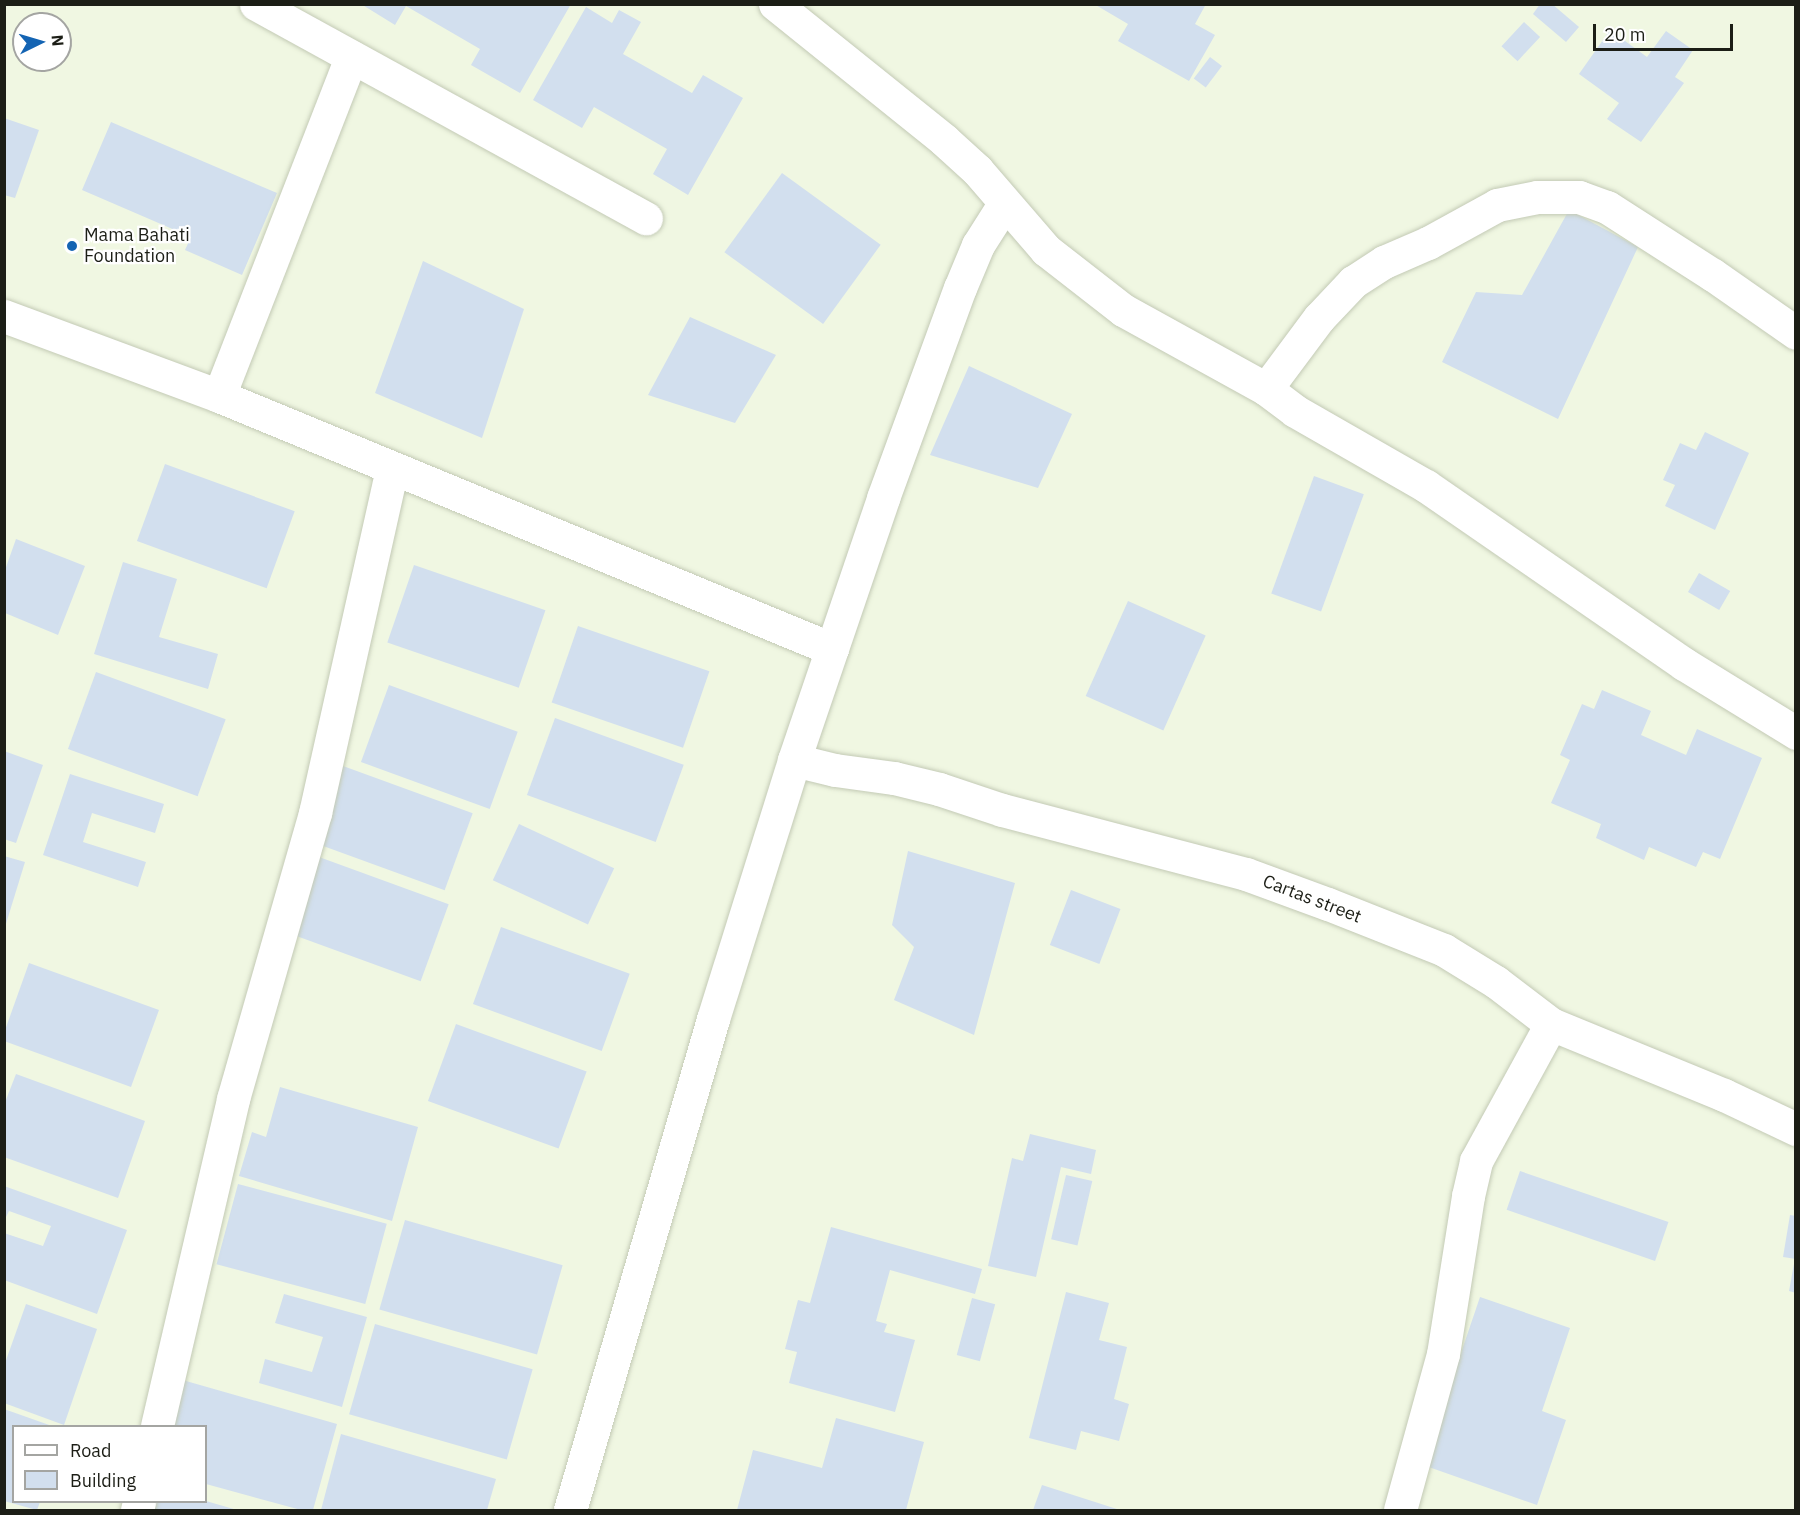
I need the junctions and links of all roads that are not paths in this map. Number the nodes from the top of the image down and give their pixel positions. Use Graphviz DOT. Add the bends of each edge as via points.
graph roads {
  1 [pos="256,4"];
  2 [pos="775,4"];
  3 [pos="351,57"];
  4 [pos="1004,204"];
  5 [pos="646,218"];
  6 [pos="4,316"];
  7 [pos="1796,333"];
  8 [pos="1266,389"];
  9 [pos="219,396"];
  10 [pos="392,468"];
  11 [pos="832,649"];
  12 [pos="1796,733"];
  13 [pos="794,760"];
  14 [pos="1551,1024"];
  15 [pos="1796,1129"];
  16 [pos="157,1425"];
  17 [pos="570,1510"];
  18 [pos="1400,1510"];
  1 -- 3 [label="street"];
  2 -- 4 [label="street" via="944,140 977,170"];
  3 -- 5 [label="street"];
  3 -- 9 [label="street"];
  4 -- 8 [label="street" via="1047,250 1123,310"];
  4 -- 11 [label="street" via="978,245 960,288"];
  6 -- 9 [label="street"];
  7 -- 8 [label="street" via="1606,207 1579,197 1537,197 1497,205 1428,243 1383,262 1353,282 1319,318"];
  8 -- 12 [label="street" via="1295,411 1426,486 1684,664"];
  9 -- 10 [label="street"];
  10 -- 11 [label="street"];
  10 -- 16 [label="street" via="315,813 233,1099"];
  11 -- 13 [label="street"];
  13 -- 14 [label="street, Cartas street" via="905,781 1246,874 1444,950 1496,982"];
  13 -- 17 [label="street" via="713,1019"];
  14 -- 15 [label="street, Cartas street"];
  14 -- 18 [label="street" via="1476,1161 1443,1354"];
}
